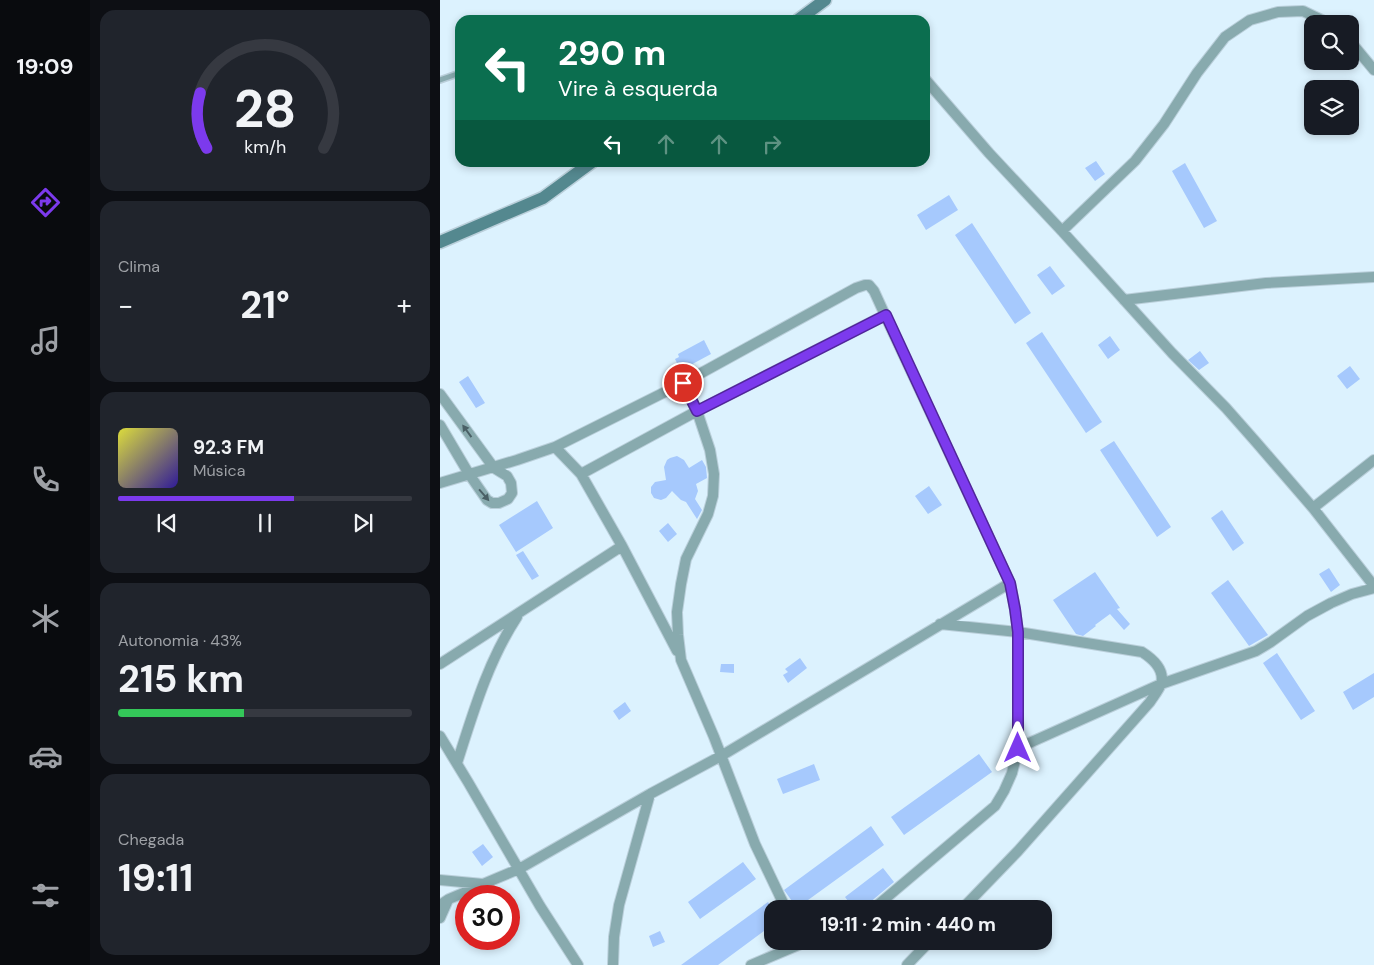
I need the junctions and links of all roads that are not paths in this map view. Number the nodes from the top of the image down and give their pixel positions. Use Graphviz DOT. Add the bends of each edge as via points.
graph roads {
  1 [pos="825,0"];
  2 [pos="805,15"];
  3 [pos="1311,15"];
  4 [pos="1359,52"];
  5 [pos="1374,70"];
  6 [pos="455,75"];
  7 [pos="440,80"];
  8 [pos="930,85"];
  9 [pos="585,167"];
  10 [pos="1062,231"];
  11 [pos="440,242"];
  12 [pos="1374,277"];
  13 [pos="1124,300"];
  14 [pos="886,315"];
  15 [pos="683,383"];
  16 [pos="440,394"];
  17 [pos="697,411"];
  18 [pos="440,425"];
  19 [pos="556,446"];
  20 [pos="1374,460"];
  21 [pos="494,468"];
  22 [pos="468,474"];
  23 [pos="581,474"];
  24 [pos="440,483"];
  25 [pos="1313,508"];
  26 [pos="622,546"];
  27 [pos="1010,583"];
  28 [pos="1374,587"];
  29 [pos="520,612"];
  30 [pos="940,624"];
  31 [pos="1018,632"];
  32 [pos="681,660"];
  33 [pos="440,664"];
  34 [pos="1161,684"];
  35 [pos="440,736"];
  36 [pos="1018,748"];
  37 [pos="721,756"];
  38 [pos="457,763"];
  39 [pos="650,794"];
  40 [pos="519,869"];
  41 [pos="440,880"];
  42 [pos="483,884"];
  43 [pos="449,899"];
  44 [pos="782,900"];
  45 [pos="884,900"];
  46 [pos="971,900"];
  47 [pos="440,906"];
  48 [pos="440,918"];
  49 [pos="785,950"];
  50 [pos="921,950"];
  51 [pos="578,965"];
  52 [pos="613,965"];
  53 [pos="750,965"];
  54 [pos="907,965"];
  1 -- 2 [label="main road"];
  3 -- 10 [label="street" via="1303,11 1278,12 1250,20 1225,37 1135,161"];
  4 -- 5 [label="street"];
  6 -- 7 [label="lane"];
  8 -- 10 [label="street" via="988,153"];
  9 -- 11 [label="main road" via="543,198"];
  10 -- 13 [label="street"];
  12 -- 13 [label="street" via="1266,283"];
  13 -- 25 [label="street" via="1226,408"];
  14 -- 15 [label="street" via="872,288 862,286"];
  14 -- 17 [label="street"];
  14 -- 27 [label="street"];
  15 -- 17 [label="street"];
  15 -- 19 [label="street"];
  21 -- 16 [label="street, one-way"];
  17 -- 23 [label="street"];
  17 -- 32 [label="street" via="710,450 713,496 686,559 680,584 677,612"];
  18 -- 22 [label="street"];
  19 -- 21 [label="street"];
  19 -- 23 [label="street"];
  20 -- 25 [label="street"];
  21 -- 22 [label="street"];
  22 -- 21 [label="street, one-way" via="487,500 499,503 512,493 511,483 507,476"];
  22 -- 24 [label="street"];
  23 -- 26 [label="street"];
  25 -- 28 [label="street"];
  26 -- 29 [label="street"];
  26 -- 32 [label="street"];
  27 -- 30 [label="street"];
  27 -- 31 [label="street"];
  28 -- 34 [label="street" via="1307,616 1256,651"];
  29 -- 33 [label="street"];
  29 -- 38 [label="street" via="504,636 478,698"];
  30 -- 31 [label="street"];
  30 -- 37 [label="street"];
  31 -- 34 [label="street" via="1142,652 1157,664"];
  31 -- 36 [label="street"];
  32 -- 37 [label="street"];
  34 -- 36 [label="street"];
  34 -- 46 [label="street" via="1150,702 1078,784"];
  35 -- 38 [label="street"];
  36 -- 45 [label="street" via="1012,773 995,806"];
  37 -- 39 [label="street"];
  37 -- 44 [label="street" via="755,844"];
  38 -- 40 [label="street"];
  39 -- 40 [label="street"];
  39 -- 52 [label="street" via="619,906"];
  40 -- 42 [label="street"];
  40 -- 51 [label="street"];
  41 -- 42 [label="street"];
  42 -- 43 [label="street"];
  43 -- 47 [label="street"];
  43 -- 48 [label="street"];
  49 -- 53 [label="street"];
  50 -- 54 [label="street"];
}
